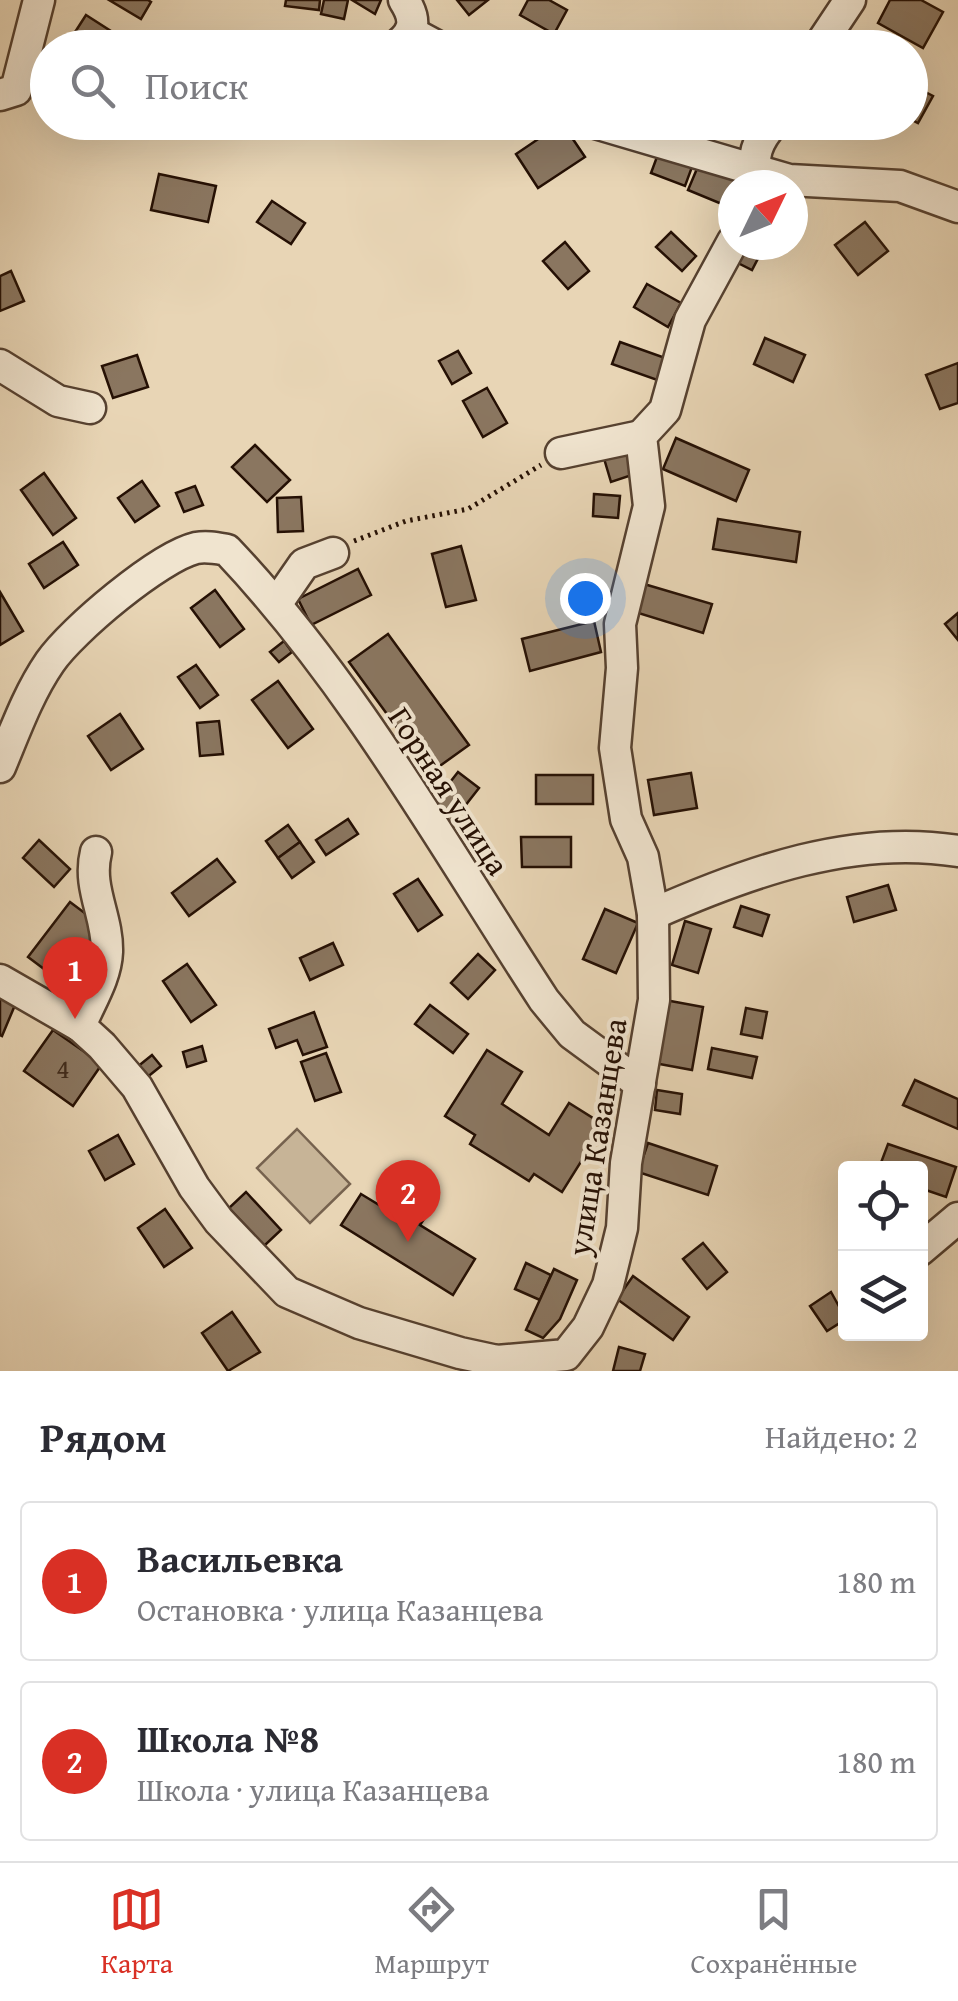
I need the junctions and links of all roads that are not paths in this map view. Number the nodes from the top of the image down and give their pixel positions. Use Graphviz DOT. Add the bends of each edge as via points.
graph roads {
  1 [pos="39,0"];
  2 [pos="404,0"];
  3 [pos="850,0"];
  4 [pos="31,30"];
  5 [pos="406,30"];
  6 [pos="830,30"];
  7 [pos="30,35"];
  8 [pos="0,96"];
  9 [pos="647,140"];
  10 [pos="758,140"];
  11 [pos="738,170"];
  12 [pos="756,170"];
  13 [pos="808,181"];
  14 [pos="958,207"];
  15 [pos="723,260"];
  16 [pos="0,365"];
  17 [pos="90,408"];
  18 [pos="641,436"];
  19 [pos="561,453"];
  20 [pos="333,553"];
  21 [pos="277,603"];
  22 [pos="0,767"];
  23 [pos="958,851"];
  24 [pos="96,852"];
  25 [pos="653,914"];
  26 [pos="0,980"];
  27 [pos="80,1026"];
  28 [pos="640,1084"];
  29 [pos="958,1218"];
  30 [pos="928,1243"];
  31 [pos="567,1363"];
  1 -- 4 [label="street"];
  2 -- 5 [label="street" via="412,12"];
  3 -- 6 [label="street"];
  7 -- 8 [label="street" via="16,90"];
  9 -- 11 [label="street"];
  10 -- 12 [label="street"];
  13 -- 14 [label="street" via="900,186"];
  15 -- 18 [label="street" via="690,320 665,410"];
  16 -- 17 [label="street" via="58,401"];
  18 -- 19 [label="street"];
  18 -- 25 [label="street, улица Казанцева" via="649,506 620,624 615,748 626,819 644,857"];
  20 -- 21 [label="street" via="304,564"];
  21 -- 22 [label="street, Горная улица" via="226,550 198,548 152,573 54,656"];
  21 -- 28 [label="street, Горная улица" via="406,785 544,1000 572,1034"];
  23 -- 25 [label="street" via="908,844 833,852"];
  24 -- 27 [label="street" via="91,873 107,953"];
  25 -- 28 [label="street, улица Казанцева" via="654,1000"];
  26 -- 27 [label="street, улица Казанцева"];
  27 -- 31 [label="street, улица Казанцева" via="137,1087 219,1221 287,1292 359,1323 460,1353"];
  28 -- 31 [label="street, улица Казанцева" via="608,1285"];
  29 -- 30 [label="street"];
}
